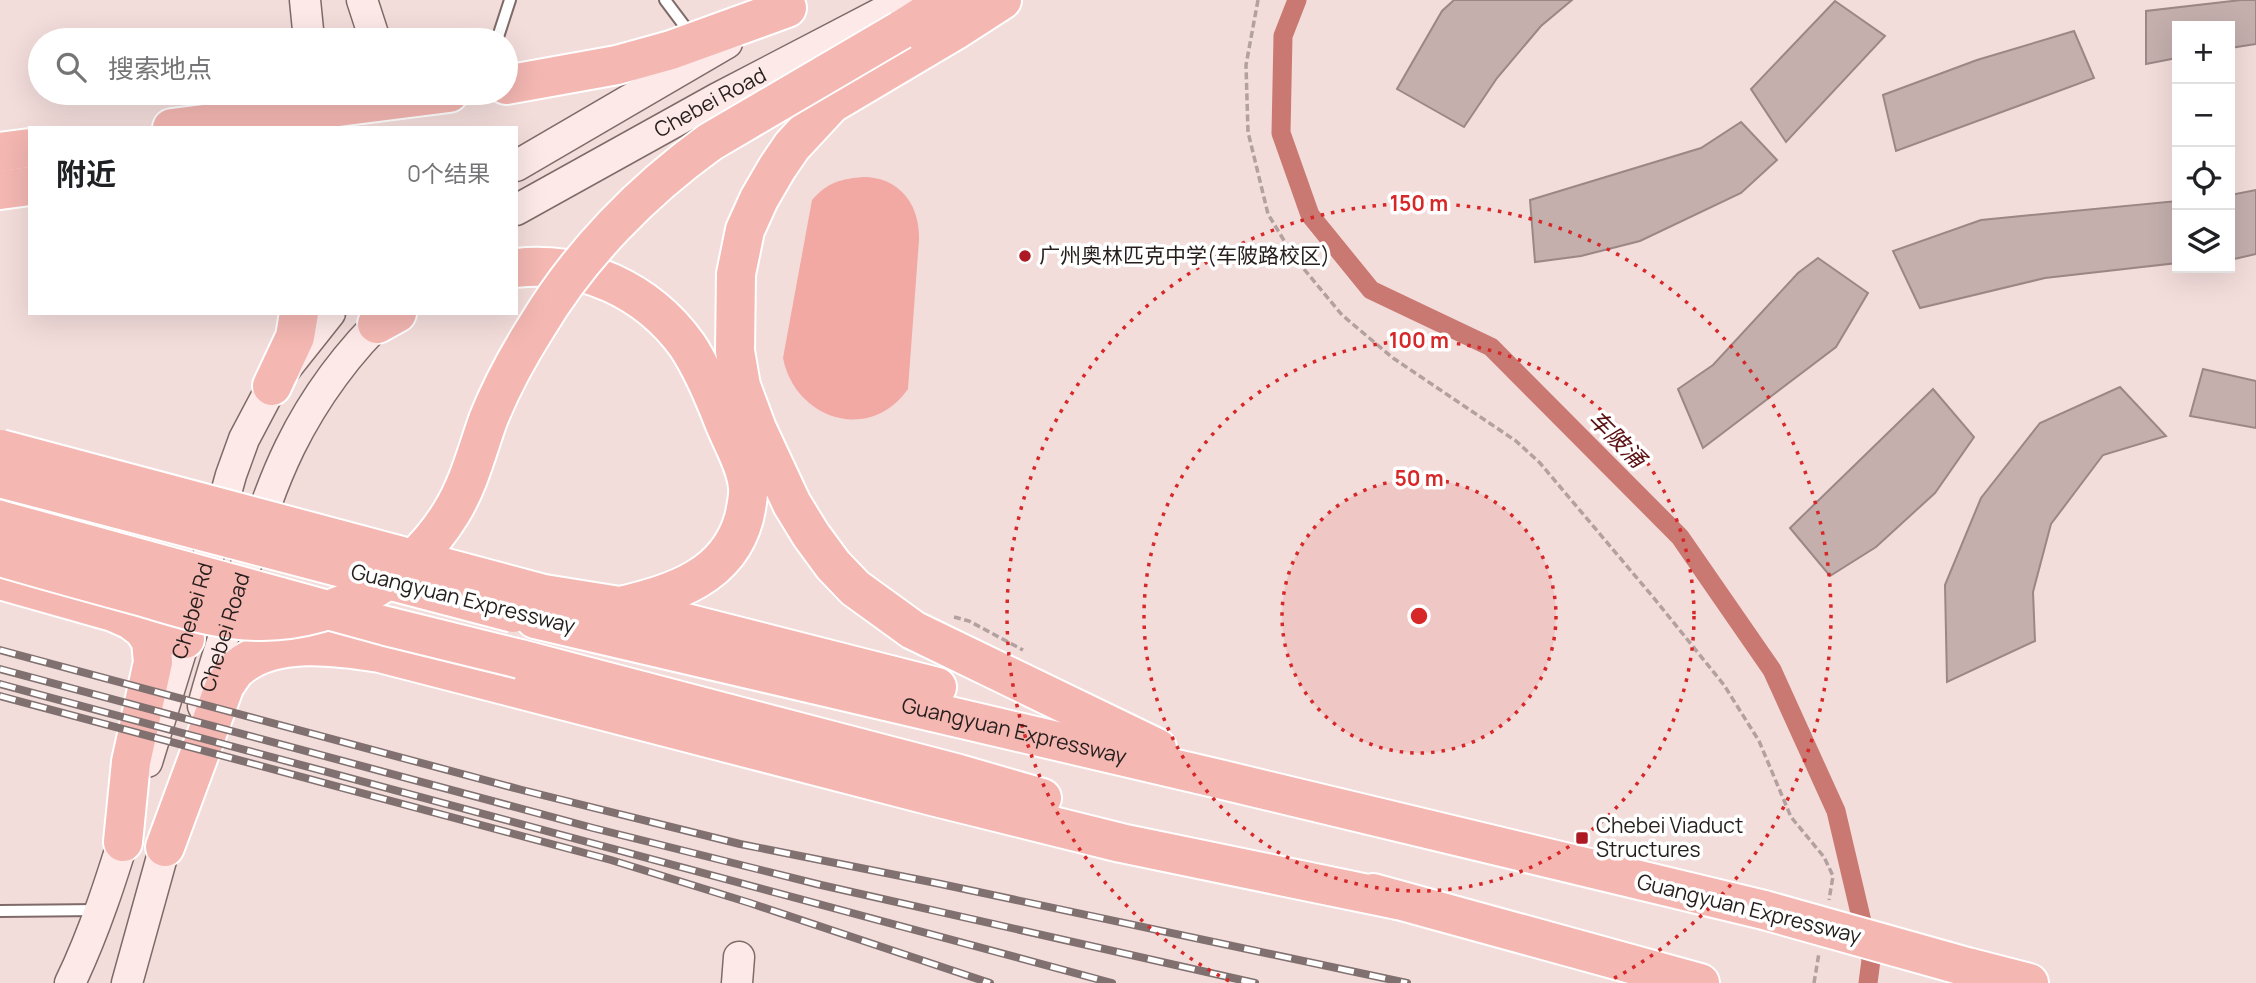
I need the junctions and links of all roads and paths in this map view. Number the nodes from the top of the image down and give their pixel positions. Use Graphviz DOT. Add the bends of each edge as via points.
graph roads {
  1 [pos="305,0"];
  2 [pos="362,0"];
  3 [pos="510,0"];
  4 [pos="665,0"];
  5 [pos="948,0"];
  6 [pos="1002,0"];
  7 [pos="1258,0"];
  8 [pos="794,4"];
  9 [pos="903,15"];
  10 [pos="308,28"];
  11 [pos="370,28"];
  12 [pos="501,28"];
  13 [pos="696,41"];
  14 [pos="518,83"];
  15 [pos="278,105"];
  16 [pos="342,105"];
  17 [pos="256,116"];
  18 [pos="186,126"];
  19 [pos="28,148"];
  20 [pos="0,152"];
  21 [pos="518,165"];
  22 [pos="28,186"];
  23 [pos="0,190"];
  24 [pos="518,209"];
  25 [pos="518,268"];
  26 [pos="299,315"];
  27 [pos="328,315"];
  28 [pos="388,317"];
  29 [pos="272,386"];
  30 [pos="0,449"];
  31 [pos="0,478"];
  32 [pos="0,520"];
  33 [pos="0,557"];
  34 [pos="0,580"];
  35 [pos="540,606"];
  36 [pos="619,606"];
  37 [pos="113,611"];
  38 [pos="203,643"];
  39 [pos="304,646"];
  40 [pos="1219,779"];
  41 [pos="123,842"];
  42 [pos="165,847"];
  43 [pos="1397,900"];
  44 [pos="1828,903"];
  45 [pos="101,910"];
  46 [pos="0,911"];
  47 [pos="1821,943"];
  48 [pos="70,983"];
  49 [pos="127,983"];
  50 [pos="1700,983"];
  51 [pos="1814,983"];
  52 [pos="2029,983"];
  1 -- 10 [label="main road"];
  2 -- 11 [label="main road"];
  3 -- 12 [label="lane"];
  4 -- 13 [label="lane"];
  5 -- 9 [label="highway"];
  6 -- 40 [label="highway" via="831,104 777,168 745,230 736,274 735,351 741,386 792,504 833,565 855,588 913,630"];
  7 -- 44 [label="path" via="1246,65 1248,132 1268,214 1294,257 1342,314 1393,358 1516,441 1540,463 1653,597 1724,685 1759,741 1791,817 1824,857 1833,876"];
  8 -- 13 [label="highway"];
  8 -- 21 [label="main road, Chebei Road"];
  9 -- 24 [label="main road, Chebei Road" via="716,99"];
  9 -- 33 [label="highway, bridge" via="685,160 592,250 556,295 517,359 451,513 405,568 381,586 307,617 261,621 174,606"];
  13 -- 14 [label="highway" via="617,65"];
  15 -- 17 [label="main road"];
  16 -- 17 [label="highway"];
  17 -- 18 [label="highway"];
  19 -- 20 [label="highway"];
  22 -- 23 [label="highway"];
  25 -- 36 [label="highway" via="565,268 603,278 670,323 712,391 748,487 740,533 707,573 676,590"];
  26 -- 29 [label="highway" via="295,337"];
  27 -- 29 [label="main road"];
  28 -- 38 [label="main road, Chebei Road" via="328,384 292,444 254,540"];
  29 -- 38 [label="main road, Chebei Rd" via="231,475"];
  30 -- 35 [label="highway, bridge"];
  31 -- 35 [label="highway, Guangyuan Expressway, bridge"];
  32 -- 43 [label="highway, Guangyuan Expressway, bridge" via="386,626 959,774"];
  34 -- 37 [label="highway"];
  35 -- 36 [label="highway"];
  35 -- 40 [label="highway, Guangyuan Expressway"];
  36 -- 40 [label="highway" via="1003,704"];
  37 -- 38 [label="highway"];
  37 -- 41 [label="highway" via="143,629 151,641 153,662 131,762"];
  38 -- 39 [label="highway"];
  38 -- 41 [label="main road, Chebei Rd"];
  38 -- 42 [label="main road, Chebei Road" via="210,680"];
  39 -- 42 [label="highway" via="255,657 237,669 225,685"];
  39 -- 43 [label="highway" via="380,653 1121,843"];
  40 -- 52 [label="highway, Guangyuan Expressway, bridge" via="1764,910"];
  41 -- 45 [label="main road"];
  42 -- 49 [label="main road, Chebei Road"];
  43 -- 50 [label="highway, Guangyuan Expressway"];
  45 -- 46 [label="lane"];
  45 -- 48 [label="main road"];
  47 -- 51 [label="path"];
}
